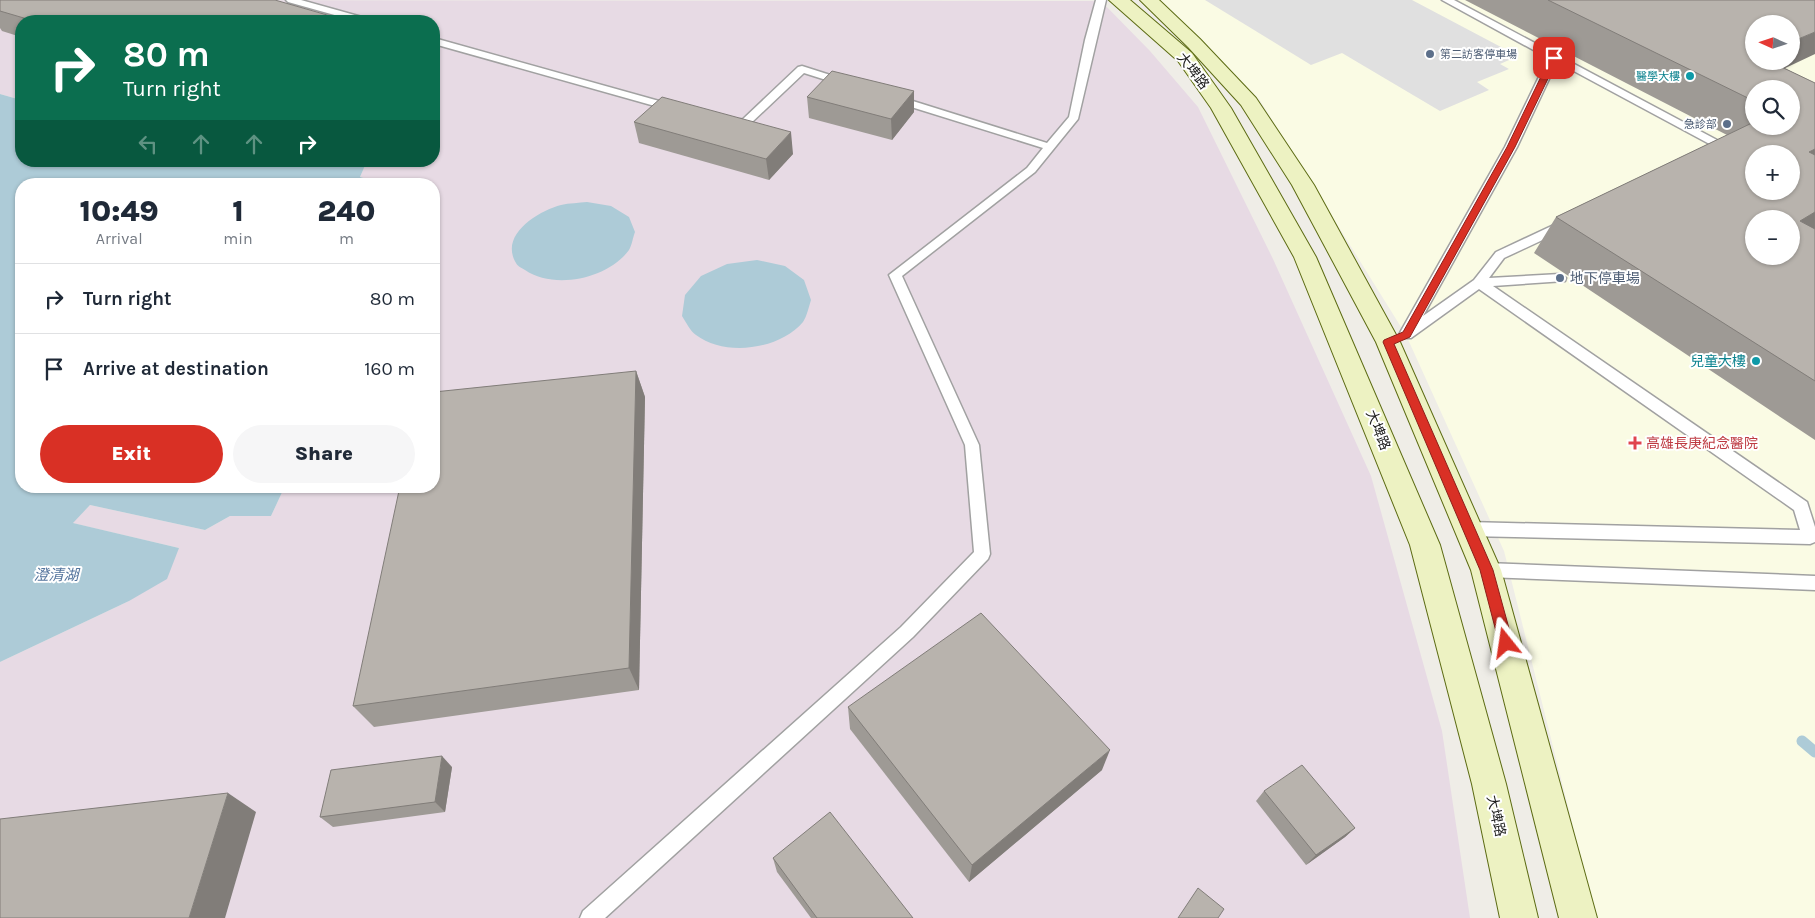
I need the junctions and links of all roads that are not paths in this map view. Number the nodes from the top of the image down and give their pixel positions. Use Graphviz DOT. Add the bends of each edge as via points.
graph roads {
  1 [pos="291,0"];
  2 [pos="1101,0"];
  3 [pos="1118,0"];
  4 [pos="1149,0"];
  5 [pos="1447,0"];
  6 [pos="345,15"];
  7 [pos="440,42"];
  8 [pos="1554,58"];
  9 [pos="857,86"];
  10 [pos="885,95"];
  11 [pos="686,112"];
  12 [pos="715,120"];
  13 [pos="1050,147"];
  14 [pos="1709,156"];
  15 [pos="1578,218"];
  16 [pos="1560,278"];
  17 [pos="1479,283"];
  18 [pos="1397,338"];
  19 [pos="1468,529"];
  20 [pos="1486,570"];
  21 [pos="1815,583"];
  22 [pos="590,918"];
  23 [pos="1518,918"];
  24 [pos="1578,918"];
  1 -- 6 [label="lane"];
  2 -- 13 [label="lane" via="1074,117"];
  3 -- 23 [label="main road, 大埤路" via="1185,57 1221,108 1305,257 1425,545 1489,784"];
  4 -- 18 [label="main road, 大埤路" via="1249,102"];
  5 -- 8 [label="lane"];
  7 -- 11 [label="lane"];
  8 -- 14 [label="lane" via="1726,148"];
  8 -- 18 [label="lane" via="1511,147"];
  9 -- 12 [label="lane" via="802,69 746,122"];
  10 -- 13 [label="lane"];
  13 -- 22 [label="lane" via="1031,170 895,275 972,445 982,554 907,632"];
  15 -- 17 [label="lane" via="1500,255"];
  16 -- 17 [label="lane"];
  17 -- 18 [label="lane"];
  17 -- 19 [label="lane" via="1801,506 1810,537"];
  18 -- 19 [label="main road, 大埤路"];
  19 -- 20 [label="main road, 大埤路"];
  20 -- 21 [label="lane"];
  20 -- 24 [label="main road, 大埤路"];
}
